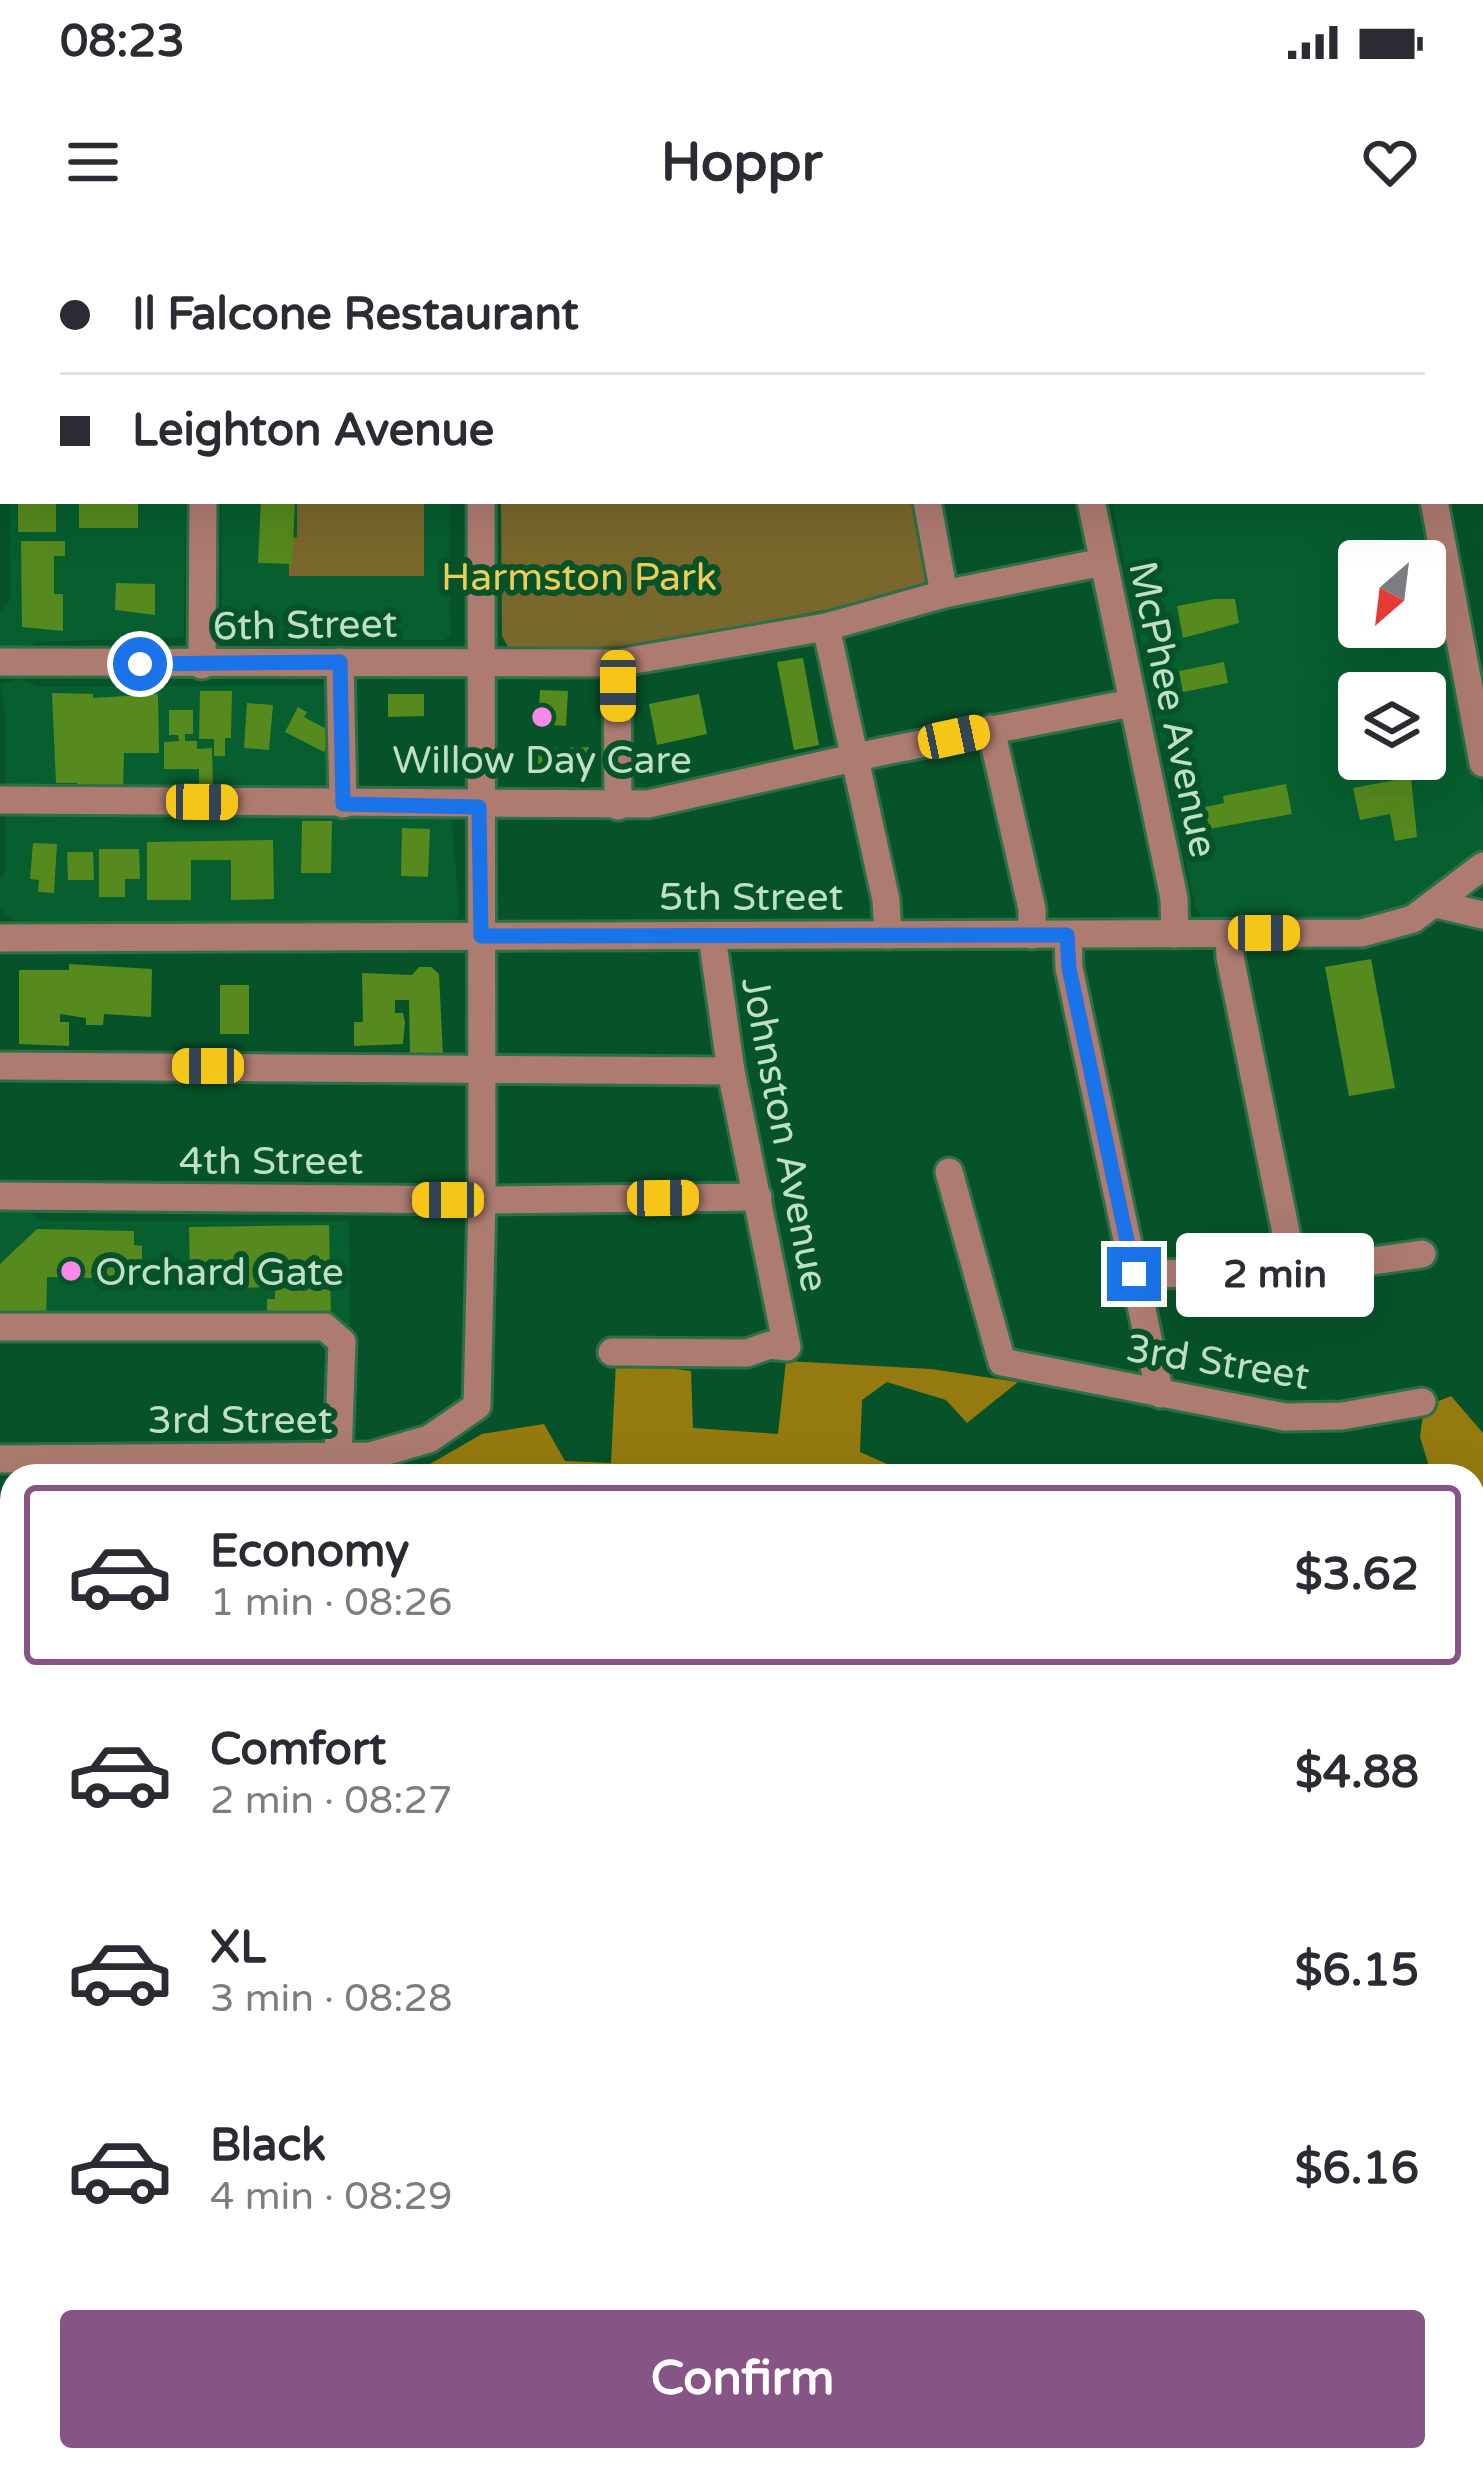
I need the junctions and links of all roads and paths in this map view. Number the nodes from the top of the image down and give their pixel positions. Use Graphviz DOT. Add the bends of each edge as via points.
graph roads {
  1 [pos="203,504"];
  2 [pos="482,504"];
  3 [pos="928,504"];
  4 [pos="1092,504"];
  5 [pos="1435,504"];
  6 [pos="1103,562"];
  7 [pos="944,594"];
  8 [pos="826,627"];
  9 [pos="0,662"];
  10 [pos="340,662"];
  11 [pos="478,663"];
  12 [pos="202,664"];
  13 [pos="617,664"];
  14 [pos="1475,687"];
  15 [pos="1131,703"];
  16 [pos="991,729"];
  17 [pos="854,758"];
  18 [pos="1483,763"];
  19 [pos="0,800"];
  20 [pos="343,804"];
  21 [pos="619,806"];
  22 [pos="479,807"];
  23 [pos="1483,866"];
  24 [pos="1436,904"];
  25 [pos="1483,915"];
  26 [pos="1175,934"];
  27 [pos="1229,934"];
  28 [pos="888,935"];
  29 [pos="1032,935"];
  30 [pos="1067,935"];
  31 [pos="481,936"];
  32 [pos="712,936"];
  33 [pos="0,938"];
  34 [pos="0,1066"];
  35 [pos="481,1067"];
  36 [pos="731,1072"];
  37 [pos="949,1172"];
  38 [pos="0,1196"];
  39 [pos="758,1197"];
  40 [pos="482,1200"];
  41 [pos="1422,1255"];
  42 [pos="1294,1272"];
  43 [pos="1134,1274"];
  44 [pos="0,1328"];
  45 [pos="612,1352"];
  46 [pos="1160,1394"];
  47 [pos="1422,1402"];
  48 [pos="338,1457"];
  49 [pos="0,1460"];
  1 -- 12 [label="street"];
  2 -- 11 [label="street"];
  3 -- 7 [label="street"];
  4 -- 6 [label="street, McPhee Avenue"];
  5 -- 14 [label="street"];
  6 -- 7 [label="street, 6th Street"];
  6 -- 15 [label="street, McPhee Avenue"];
  7 -- 8 [label="street, 6th Street"];
  8 -- 13 [label="street, 6th Street"];
  8 -- 17 [label="street"];
  9 -- 12 [label="street, 6th Street"];
  10 -- 11 [label="street, 6th Street"];
  10 -- 12 [label="street, 6th Street"];
  10 -- 20 [label="street"];
  11 -- 13 [label="street, 6th Street"];
  11 -- 22 [label="street"];
  13 -- 21 [label="street"];
  14 -- 18 [label="street"];
  15 -- 16 [label="street"];
  15 -- 26 [label="street, McPhee Avenue"];
  16 -- 17 [label="street"];
  16 -- 29 [label="street"];
  17 -- 21 [label="street"];
  17 -- 28 [label="street"];
  19 -- 20 [label="street"];
  20 -- 22 [label="street"];
  21 -- 22 [label="street"];
  22 -- 31 [label="street"];
  23 -- 24 [label="street, 5th Street"];
  24 -- 25 [label="street"];
  24 -- 27 [label="street, 5th Street" via="1402,924 1362,933"];
  26 -- 27 [label="street, 5th Street"];
  26 -- 30 [label="street, 5th Street"];
  27 -- 42 [label="street"];
  28 -- 29 [label="street, 5th Street"];
  28 -- 32 [label="street, 5th Street"];
  29 -- 30 [label="street, 5th Street"];
  30 -- 43 [label="street"];
  31 -- 32 [label="street, 5th Street"];
  31 -- 33 [label="street, 5th Street"];
  31 -- 35 [label="street"];
  32 -- 36 [label="street, Johnston Avenue"];
  34 -- 35 [label="street"];
  35 -- 36 [label="street"];
  35 -- 40 [label="street"];
  36 -- 39 [label="street, Johnston Avenue"];
  37 -- 46 [label="street, 3rd Street" via="1002,1362"];
  38 -- 40 [label="street, 4th Street"];
  39 -- 40 [label="street, 4th Street"];
  39 -- 45 [label="street, Johnston Avenue" via="787,1347"];
  40 -- 48 [label="street, 3rd Street" via="481,1395 470,1414 406,1448"];
  41 -- 42 [label="street"];
  42 -- 43 [label="street"];
  43 -- 46 [label="street"];
  44 -- 48 [label="street" via="325,1327 342,1342"];
  46 -- 47 [label="street, 3rd Street" via="1285,1417"];
  48 -- 49 [label="street, 3rd Street"];
}
